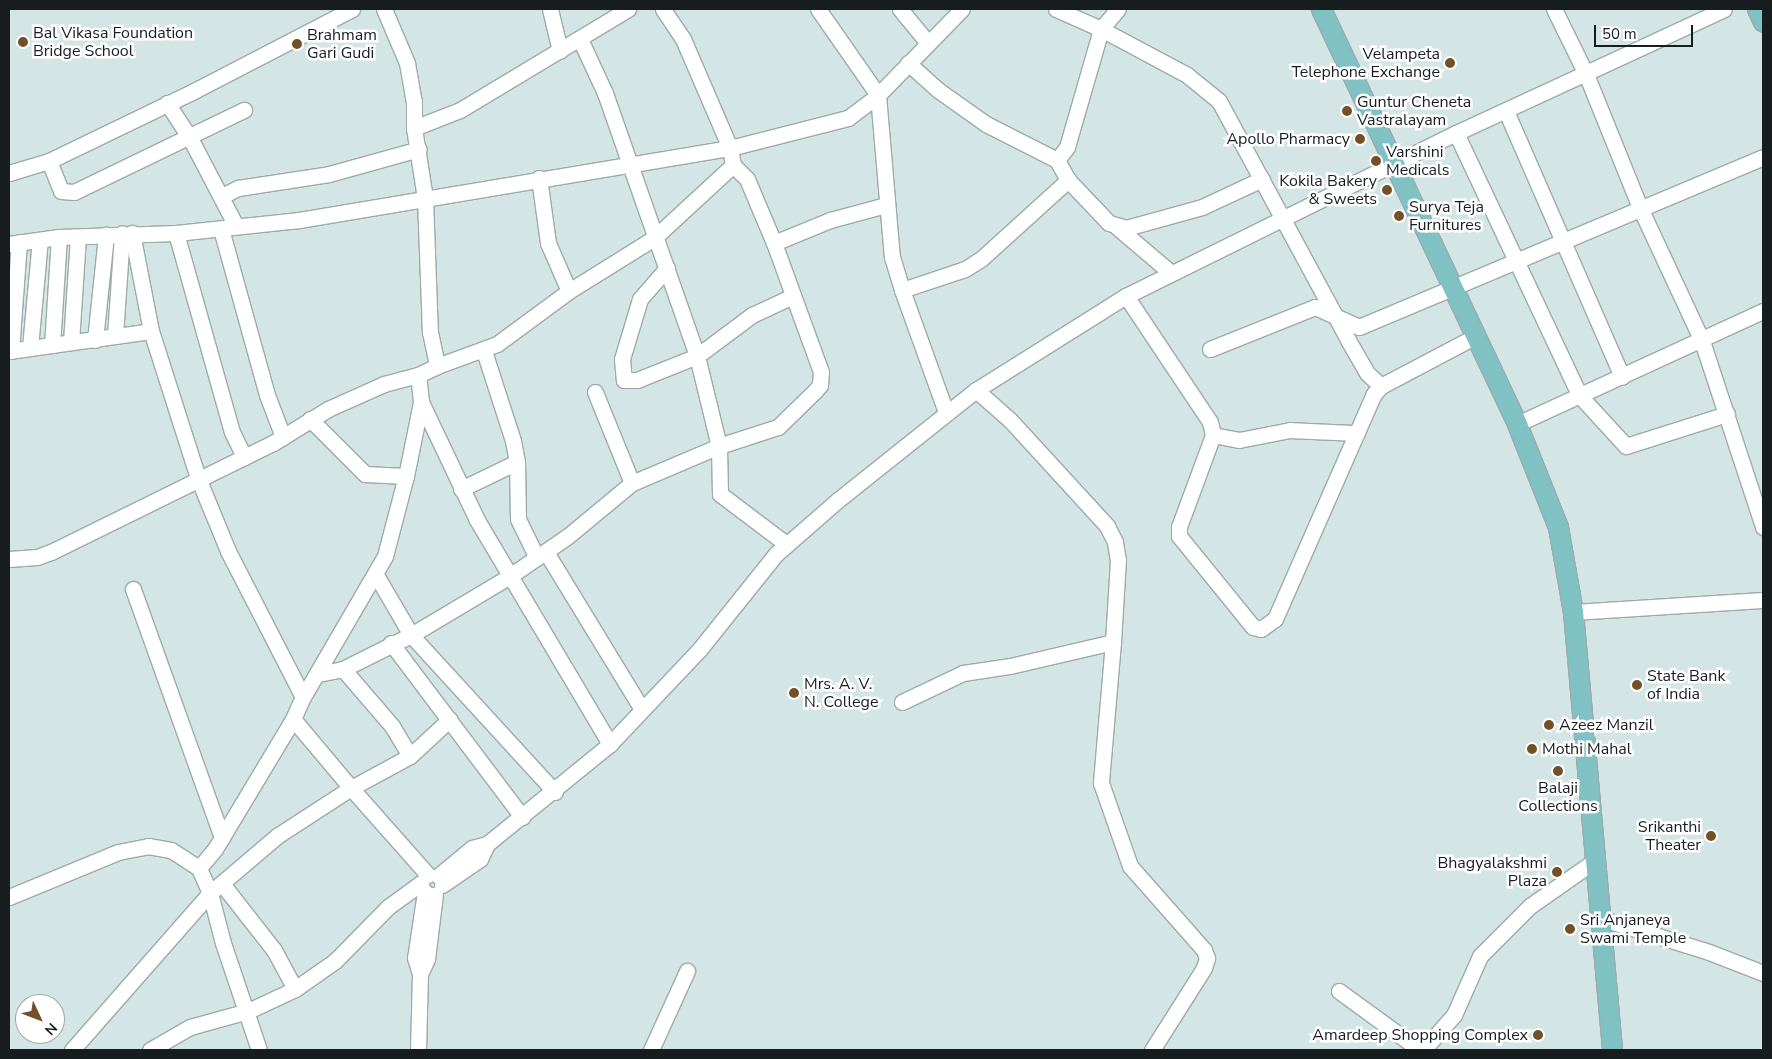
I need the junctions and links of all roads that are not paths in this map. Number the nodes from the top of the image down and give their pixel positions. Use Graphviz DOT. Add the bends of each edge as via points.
graph roads {
  1 [pos="352,9"];
  2 [pos="384,9"];
  3 [pos="550,9"];
  4 [pos="628,9"];
  5 [pos="662,9"];
  6 [pos="818,9"];
  7 [pos="900,9"];
  8 [pos="962,9"];
  9 [pos="1056,9"];
  10 [pos="1118,9"];
  11 [pos="1321,9"];
  12 [pos="1554,9"];
  13 [pos="1724,9"];
  14 [pos="1758,9"];
  15 [pos="1763,22"];
  16 [pos="1101,29"];
  17 [pos="580,38"];
  18 [pos="928,43"];
  19 [pos="560,50"];
  20 [pos="908,63"];
  21 [pos="1586,74"];
  22 [pos="878,95"];
  23 [pos="167,103"];
  24 [pos="244,110"];
  25 [pos="1506,111"];
  26 [pos="414,128"];
  27 [pos="1456,133"];
  28 [pos="190,138"];
  29 [pos="730,148"];
  30 [pos="418,149"];
  31 [pos="1763,157"];
  32 [pos="1057,160"];
  33 [pos="49,161"];
  34 [pos="630,164"];
  35 [pos="1394,164"];
  36 [pos="733,166"];
  37 [pos="9,173"];
  38 [pos="539,178"];
  39 [pos="1262,179"];
  40 [pos="1068,180"];
  41 [pos="222,196"];
  42 [pos="425,198"];
  43 [pos="886,206"];
  44 [pos="1642,210"];
  45 [pos="1284,218"];
  46 [pos="229,227"];
  47 [pos="1117,227"];
  48 [pos="127,233"];
  49 [pos="176,233"];
  50 [pos="106,235"];
  51 [pos="59,237"];
  52 [pos="78,237"];
  53 [pos="654,238"];
  54 [pos="40,240"];
  55 [pos="14,243"];
  56 [pos="774,243"];
  57 [pos="1564,243"];
  58 [pos="1517,263"];
  59 [pos="667,268"];
  60 [pos="1172,273"];
  61 [pos="902,290"];
  62 [pos="1454,290"];
  63 [pos="569,291"];
  64 [pos="794,296"];
  65 [pos="1126,296"];
  66 [pos="1763,311"];
  67 [pos="1337,317"];
  68 [pos="151,330"];
  69 [pos="114,336"];
  70 [pos="1476,336"];
  71 [pos="95,340"];
  72 [pos="71,342"];
  73 [pos="1702,342"];
  74 [pos="52,345"];
  75 [pos="30,347"];
  76 [pos="1210,348"];
  77 [pos="10,351"];
  78 [pos="484,351"];
  79 [pos="696,356"];
  80 [pos="437,366"];
  81 [pos="418,376"];
  82 [pos="1622,377"];
  83 [pos="1381,386"];
  84 [pos="976,390"];
  85 [pos="595,392"];
  86 [pos="1580,396"];
  87 [pos="421,402"];
  88 [pos="946,412"];
  89 [pos="1727,414"];
  90 [pos="310,420"];
  91 [pos="1517,424"];
  92 [pos="1357,433"];
  93 [pos="1213,435"];
  94 [pos="283,437"];
  95 [pos="719,446"];
  96 [pos="244,457"];
  97 [pos="517,462"];
  98 [pos="406,476"];
  99 [pos="198,478"];
  100 [pos="632,484"];
  101 [pos="461,488"];
  102 [pos="1763,527"];
  103 [pos="786,544"];
  104 [pos="541,555"];
  105 [pos="9,559"];
  106 [pos="376,575"];
  107 [pos="510,576"];
  108 [pos="133,589"];
  109 [pos="1763,600"];
  110 [pos="1573,612"];
  111 [pos="411,635"];
  112 [pos="1113,642"];
  113 [pos="392,643"];
  114 [pos="343,669"];
  115 [pos="318,674"];
  116 [pos="303,697"];
  117 [pos="902,702"];
  118 [pos="642,708"];
  119 [pos="293,719"];
  120 [pos="450,719"];
  121 [pos="610,744"];
  122 [pos="410,756"];
  123 [pos="350,788"];
  124 [pos="555,792"];
  125 [pos="522,817"];
  126 [pos="222,838"];
  127 [pos="1594,862"];
  128 [pos="199,868"];
  129 [pos="431,884"];
  130 [pos="216,889"];
  131 [pos="9,897"];
  132 [pos="1600,918"];
  133 [pos="687,971"];
  134 [pos="1763,973"];
  135 [pos="295,989"];
  136 [pos="1339,991"];
  137 [pos="248,1011"];
  138 [pos="72,1050"];
  139 [pos="150,1050"];
  140 [pos="259,1050"];
  141 [pos="418,1050"];
  142 [pos="651,1050"];
  143 [pos="1152,1050"];
  144 [pos="1421,1050"];
  145 [pos="1612,1050"];
  1 -- 23 [label="street"];
  2 -- 26 [label="street" via="407,63"];
  3 -- 19 [label="street"];
  4 -- 17 [label="street"];
  5 -- 29 [label="street" via="683,39"];
  6 -- 22 [label="street"];
  7 -- 18 [label="street"];
  8 -- 18 [label="street"];
  9 -- 16 [label="street"];
  10 -- 16 [label="street"];
  11 -- 35 [label="main road"];
  12 -- 21 [label="street"];
  13 -- 21 [label="street"];
  14 -- 15 [label="main road"];
  16 -- 32 [label="street" via="1067,147"];
  16 -- 39 [label="street" via="1187,75 1210,91"];
  17 -- 19 [label="street"];
  17 -- 34 [label="street" via="605,93"];
  18 -- 20 [label="street"];
  19 -- 26 [label="street" via="460,110"];
  20 -- 22 [label="street"];
  20 -- 32 [label="street" via="938,90 986,124"];
  21 -- 25 [label="street"];
  21 -- 44 [label="street"];
  22 -- 29 [label="street" via="841,121"];
  22 -- 43 [label="street"];
  23 -- 28 [label="street"];
  23 -- 33 [label="street"];
  24 -- 28 [label="street"];
  25 -- 27 [label="street"];
  25 -- 57 [label="street"];
  26 -- 30 [label="street"];
  27 -- 35 [label="street"];
  27 -- 58 [label="street"];
  28 -- 33 [label="street" via="74,192 61,191"];
  28 -- 41 [label="street"];
  29 -- 34 [label="street"];
  29 -- 36 [label="street"];
  30 -- 41 [label="street" via="329,174 238,188"];
  30 -- 42 [label="street"];
  31 -- 44 [label="street"];
  32 -- 40 [label="street"];
  33 -- 37 [label="street"];
  34 -- 38 [label="street"];
  34 -- 53 [label="street"];
  35 -- 45 [label="street"];
  35 -- 62 [label="main road"];
  36 -- 53 [label="street"];
  36 -- 56 [label="street" via="747,179"];
  38 -- 42 [label="street"];
  38 -- 63 [label="street" via="548,243"];
  39 -- 45 [label="street"];
  39 -- 47 [label="street" via="1202,206 1126,228"];
  40 -- 47 [label="street"];
  40 -- 61 [label="street" via="981,260 965,269"];
  41 -- 46 [label="street"];
  42 -- 46 [label="street" via="299,220"];
  42 -- 80 [label="street" via="430,332"];
  43 -- 56 [label="street" via="830,220"];
  43 -- 61 [label="street" via="893,265"];
  44 -- 57 [label="street"];
  44 -- 73 [label="street"];
  45 -- 60 [label="street"];
  45 -- 67 [label="street"];
  46 -- 49 [label="street"];
  46 -- 94 [label="street" via="267,395"];
  47 -- 60 [label="street"];
  48 -- 49 [label="street"];
  48 -- 50 [label="street"];
  48 -- 68 [label="street"];
  48 -- 69 [label="street"];
  49 -- 96 [label="street" via="232,432"];
  50 -- 52 [label="street"];
  50 -- 71 [label="street"];
  51 -- 52 [label="street"];
  51 -- 54 [label="street"];
  51 -- 74 [label="street"];
  52 -- 72 [label="street"];
  53 -- 59 [label="street"];
  53 -- 63 [label="street"];
  54 -- 55 [label="street"];
  54 -- 75 [label="street"];
  55 -- 77 [label="street"];
  56 -- 64 [label="street"];
  57 -- 58 [label="street"];
  57 -- 82 [label="street"];
  58 -- 62 [label="street"];
  58 -- 86 [label="street"];
  59 -- 79 [label="street"];
  59 -- 79 [label="street" via="640,299 622,359 624,380 637,380"];
  60 -- 65 [label="street"];
  61 -- 88 [label="street"];
  62 -- 67 [label="street" via="1359,327"];
  62 -- 70 [label="main road"];
  63 -- 78 [label="street"];
  64 -- 79 [label="street" via="752,315"];
  64 -- 95 [label="street" via="822,372 820,385 778,427"];
  65 -- 84 [label="street"];
  65 -- 93 [label="street" via="1210,422"];
  66 -- 73 [label="street"];
  67 -- 76 [label="street" via="1315,307"];
  67 -- 83 [label="street" via="1368,374"];
  68 -- 69 [label="street"];
  68 -- 99 [label="street"];
  69 -- 71 [label="street"];
  70 -- 83 [label="street"];
  70 -- 91 [label="main road"];
  71 -- 72 [label="street"];
  72 -- 74 [label="street"];
  73 -- 82 [label="street"];
  73 -- 89 [label="street"];
  74 -- 75 [label="street"];
  75 -- 77 [label="street"];
  78 -- 80 [label="street"];
  78 -- 97 [label="street"];
  79 -- 95 [label="street"];
  80 -- 81 [label="street"];
  81 -- 87 [label="street"];
  81 -- 90 [label="street" via="384,384"];
  82 -- 86 [label="street"];
  83 -- 92 [label="street" via="1374,394"];
  84 -- 88 [label="street"];
  84 -- 112 [label="street" via="1010,420 1107,526 1115,542 1118,560"];
  85 -- 100 [label="street"];
  86 -- 89 [label="street" via="1626,446"];
  86 -- 91 [label="street"];
  87 -- 98 [label="street"];
  87 -- 101 [label="street"];
  88 -- 103 [label="street"];
  89 -- 102 [label="street"];
  90 -- 94 [label="street"];
  90 -- 98 [label="street" via="365,474"];
  91 -- 110 [label="main road" via="1558,528"];
  92 -- 93 [label="street" via="1290,430 1239,440"];
  92 -- 93 [label="street" via="1275,619 1261,629 1253,627 1179,536 1179,527"];
  94 -- 96 [label="street"];
  95 -- 100 [label="street"];
  95 -- 103 [label="street" via="720,494"];
  96 -- 99 [label="street"];
  97 -- 101 [label="street"];
  97 -- 104 [label="street" via="518,519"];
  98 -- 106 [label="street" via="385,556"];
  99 -- 105 [label="street" via="51,552 37,557"];
  99 -- 116 [label="street" via="228,550"];
  100 -- 104 [label="street"];
  101 -- 107 [label="street"];
  103 -- 118 [label="street" via="699,650"];
  104 -- 107 [label="street"];
  104 -- 118 [label="street"];
  106 -- 111 [label="street"];
  106 -- 115 [label="street"];
  107 -- 111 [label="street"];
  107 -- 121 [label="street"];
  108 -- 126 [label="street"];
  109 -- 110 [label="street"];
  110 -- 127 [label="main road"];
  111 -- 113 [label="street"];
  111 -- 124 [label="street"];
  112 -- 117 [label="street" via="1010,666 963,673"];
  112 -- 143 [label="street" via="1101,783 1130,866 1204,950 1207,958 1204,968"];
  113 -- 114 [label="street"];
  113 -- 120 [label="street"];
  114 -- 115 [label="street"];
  114 -- 122 [label="street" via="392,726"];
  115 -- 116 [label="street"];
  116 -- 119 [label="street"];
  118 -- 121 [label="street"];
  119 -- 123 [label="street"];
  119 -- 126 [label="street"];
  120 -- 122 [label="street"];
  120 -- 125 [label="street"];
  121 -- 124 [label="street"];
  122 -- 123 [label="street"];
  123 -- 129 [label="street"];
  123 -- 130 [label="street" via="277,836"];
  124 -- 125 [label="street"];
  125 -- 129 [label="street" via="487,844 472,848"];
  126 -- 128 [label="street"];
  127 -- 132 [label="main road"];
  127 -- 144 [label="street" via="1530,906 1480,956 1454,1015"];
  128 -- 130 [label="street"];
  128 -- 131 [label="street" via="171,850 148,846 118,852"];
  129 -- 135 [label="street" via="388,907 335,962"];
  129 -- 141 [label="street" via="415,958 420,974"];
  130 -- 135 [label="street" via="274,950"];
  130 -- 137 [label="street" via="222,944"];
  130 -- 138 [label="street"];
  132 -- 134 [label="street" via="1709,952"];
  132 -- 145 [label="main road"];
  133 -- 142 [label="street"];
  135 -- 137 [label="street"];
  136 -- 144 [label="street"];
  137 -- 139 [label="street" via="190,1027"];
  137 -- 140 [label="street"];
}
